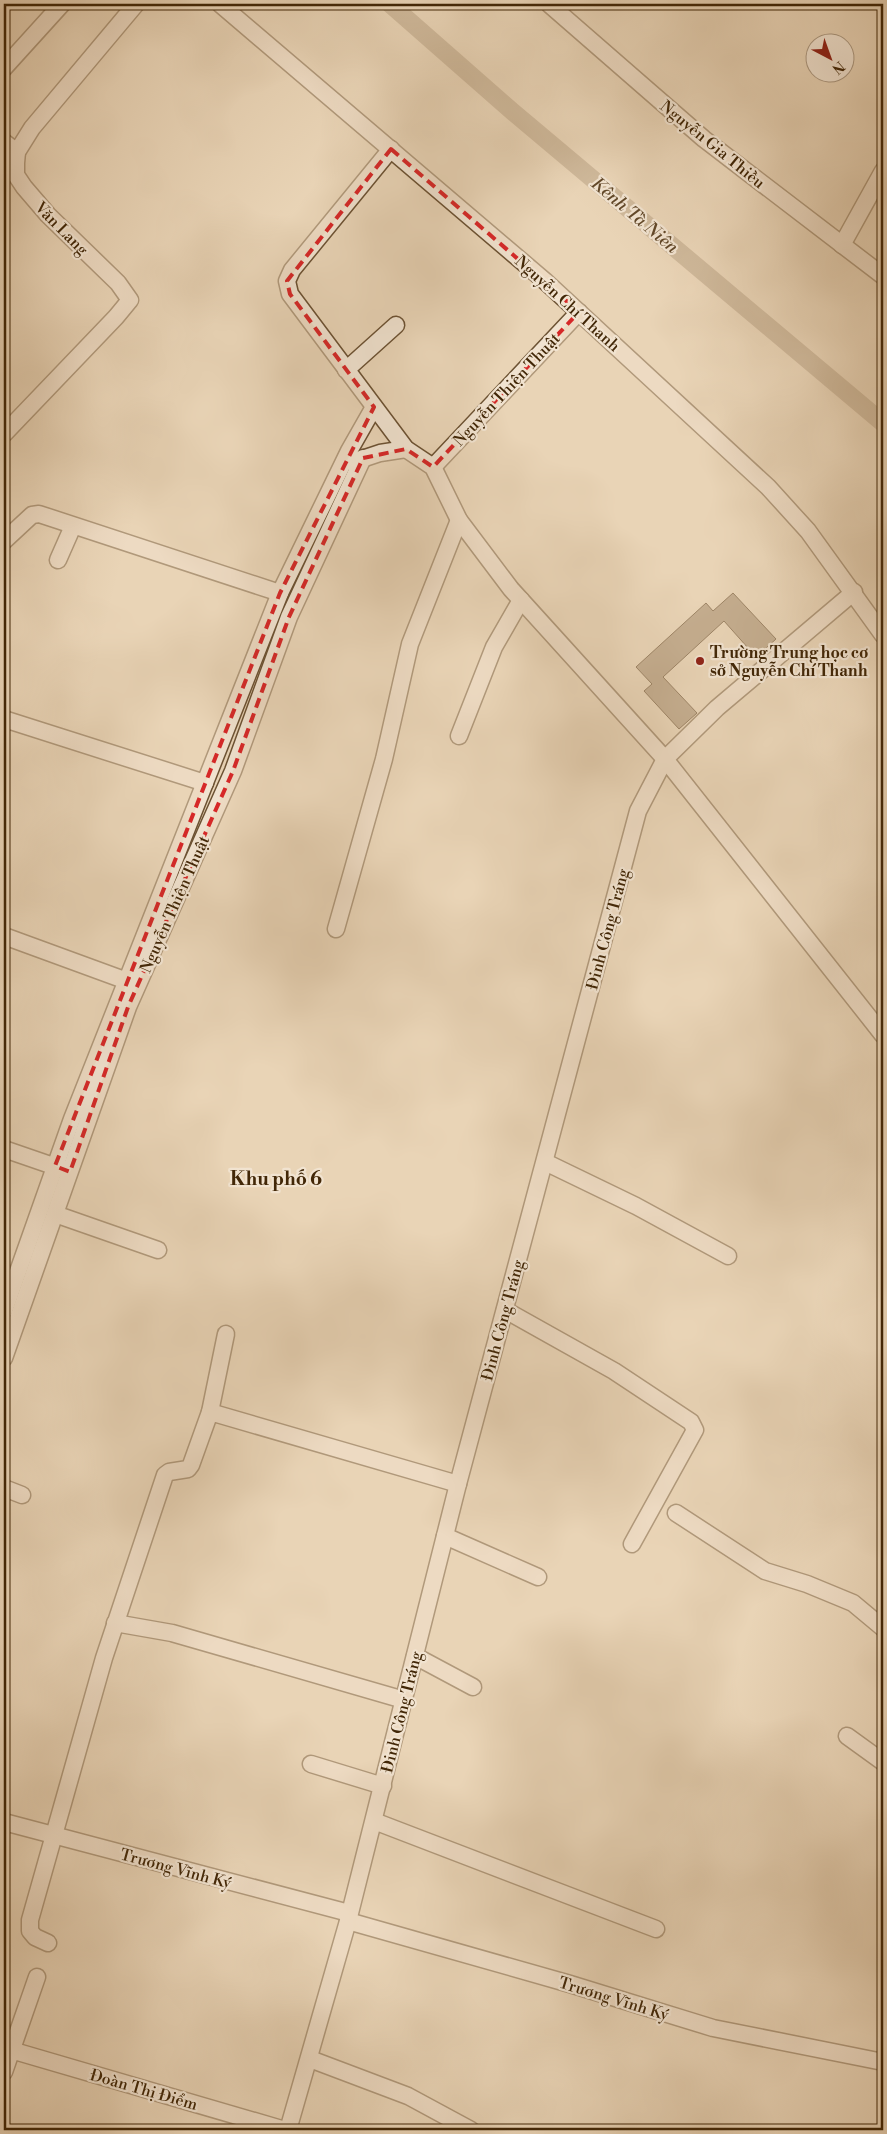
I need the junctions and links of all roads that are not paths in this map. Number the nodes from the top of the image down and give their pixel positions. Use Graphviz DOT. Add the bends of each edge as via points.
graph roads {
  1 [pos="62,4"];
  2 [pos="136,4"];
  3 [pos="220,4"];
  4 [pos="549,4"];
  5 [pos="4,68"];
  6 [pos="4,142"];
  7 [pos="391,149"];
  8 [pos="17,152"];
  9 [pos="883,171"];
  10 [pos="842,245"];
  11 [pos="883,276"];
  12 [pos="579,312"];
  13 [pos="396,325"];
  14 [pos="346,370"];
  15 [pos="374,408"];
  16 [pos="4,434"];
  17 [pos="406,449"];
  18 [pos="363,458"];
  19 [pos="433,466"];
  20 [pos="340,470"];
  21 [pos="459,520"];
  22 [pos="73,526"];
  23 [pos="4,541"];
  24 [pos="58,560"];
  25 [pos="854,592"];
  26 [pos="280,593"];
  27 [pos="521,600"];
  28 [pos="883,635"];
  29 [pos="4,719"];
  30 [pos="459,736"];
  31 [pos="665,758"];
  32 [pos="205,783"];
  33 [pos="164,908"];
  34 [pos="336,929"];
  35 [pos="4,936"];
  36 [pos="127,981"];
  37 [pos="883,1035"];
  38 [pos="4,1149"];
  39 [pos="545,1162"];
  40 [pos="62,1169"];
  41 [pos="55,1214"];
  42 [pos="158,1250"];
  43 [pos="728,1256"];
  44 [pos="505,1310"];
  45 [pos="4,1311"];
  46 [pos="226,1334"];
  47 [pos="4,1358"];
  48 [pos="210,1412"];
  49 [pos="458,1484"];
  50 [pos="4,1488"];
  51 [pos="22,1495"];
  52 [pos="676,1513"];
  53 [pos="445,1536"];
  54 [pos="632,1544"];
  55 [pos="538,1577"];
  56 [pos="115,1623"];
  57 [pos="883,1628"];
  58 [pos="415,1656"];
  59 [pos="473,1687"];
  60 [pos="404,1700"];
  61 [pos="847,1736"];
  62 [pos="883,1762"];
  63 [pos="311,1764"];
  64 [pos="383,1786"];
  65 [pos="374,1821"];
  66 [pos="4,1822"];
  67 [pos="54,1836"];
  68 [pos="348,1917"];
  69 [pos="656,1929"];
  70 [pos="48,1943"];
  71 [pos="38,1977"];
  72 [pos="7,2049"];
  73 [pos="310,2059"];
  74 [pos="883,2062"];
  75 [pos="4,2072"];
  76 [pos="286,2130"];
  77 [pos="471,2130"];
  1 -- 5 [label="street"];
  2 -- 8 [label="street" via="32,128"];
  3 -- 7 [label="street, Nguyễn Chí Thanh"];
  4 -- 10 [label="street, Nguyễn Gia Thiều" via="704,139"];
  6 -- 8 [label="street"];
  7 -- 12 [label="street, Nguyễn Chí Thanh"];
  7 -- 14 [label="street" via="292,270 287,281 290,294"];
  8 -- 16 [label="street, Văn Lang" via="16,175 24,187 118,283 130,300"];
  9 -- 10 [label="street"];
  10 -- 11 [label="street, Nguyễn Gia Thiều"];
  12 -- 19 [label="street, Nguyễn Thiện Thuật"];
  12 -- 25 [label="street, Nguyễn Chí Thanh" via="768,487 808,531"];
  13 -- 14 [label="street"];
  14 -- 15 [label="street"];
  15 -- 17 [label="street"];
  15 -- 20 [label="street, Nguyễn Thiện Thuật"];
  17 -- 18 [label="street"];
  17 -- 19 [label="street"];
  18 -- 20 [label="street"];
  18 -- 33 [label="street, Nguyễn Thiện Thuật" via="289,617 233,771"];
  19 -- 21 [label="street"];
  20 -- 26 [label="street, Nguyễn Thiện Thuật"];
  21 -- 27 [label="street"];
  21 -- 34 [label="street" via="410,644 384,759"];
  22 -- 23 [label="street" via="36,514"];
  22 -- 24 [label="street"];
  22 -- 26 [label="street"];
  25 -- 28 [label="street, Nguyễn Chí Thanh"];
  25 -- 31 [label="street, Đinh Công Tráng" via="717,708"];
  26 -- 32 [label="street, Nguyễn Thiện Thuật"];
  27 -- 30 [label="street" via="494,647"];
  27 -- 31 [label="street"];
  29 -- 32 [label="street"];
  31 -- 37 [label="street"];
  31 -- 39 [label="street, Đinh Công Tráng" via="638,811"];
  32 -- 33 [label="street, Nguyễn Thiện Thuật"];
  33 -- 36 [label="street, Nguyễn Thiện Thuật"];
  33 -- 40 [label="street, Nguyễn Thiện Thuật" via="128,1007"];
  35 -- 36 [label="street"];
  36 -- 40 [label="street, Nguyễn Thiện Thuật"];
  38 -- 40 [label="street"];
  39 -- 43 [label="street"];
  39 -- 44 [label="street, Đinh Công Tráng"];
  40 -- 41 [label="street, Nguyễn Thiện Thuật"];
  40 -- 45 [label="street, Nguyễn Thiện Thuật"];
  41 -- 42 [label="street"];
  41 -- 47 [label="street, Nguyễn Thiện Thuật"];
  44 -- 49 [label="street, Đinh Công Tráng"];
  44 -- 54 [label="street" via="614,1371 691,1422 695,1430"];
  46 -- 48 [label="street"];
  48 -- 49 [label="street"];
  48 -- 56 [label="street" via="191,1465 188,1469 165,1475"];
  49 -- 53 [label="street, Đinh Công Tráng"];
  50 -- 51 [label="street"];
  52 -- 57 [label="street" via="765,1571 852,1603"];
  53 -- 55 [label="street"];
  53 -- 58 [label="street, Đinh Công Tráng"];
  56 -- 60 [label="street" via="172,1633"];
  56 -- 67 [label="street"];
  58 -- 59 [label="street"];
  58 -- 60 [label="street, Đinh Công Tráng"];
  60 -- 64 [label="street, Đinh Công Tráng"];
  61 -- 62 [label="street"];
  63 -- 64 [label="street"];
  64 -- 65 [label="street, Đinh Công Tráng"];
  65 -- 68 [label="street, Đinh Công Tráng"];
  65 -- 69 [label="street"];
  66 -- 67 [label="street, Trương Vĩnh Ký"];
  67 -- 68 [label="street, Trương Vĩnh Ký"];
  67 -- 70 [label="street" via="29,1926 35,1937"];
  68 -- 73 [label="street, Đinh Công Tráng"];
  68 -- 74 [label="street, Trương Vĩnh Ký" via="713,2028"];
  71 -- 72 [label="street"];
  72 -- 75 [label="street"];
  72 -- 76 [label="street, Đoàn Thị Điểm"];
  73 -- 76 [label="street, Đinh Công Tráng"];
  73 -- 77 [label="street" via="408,2096"];
}
